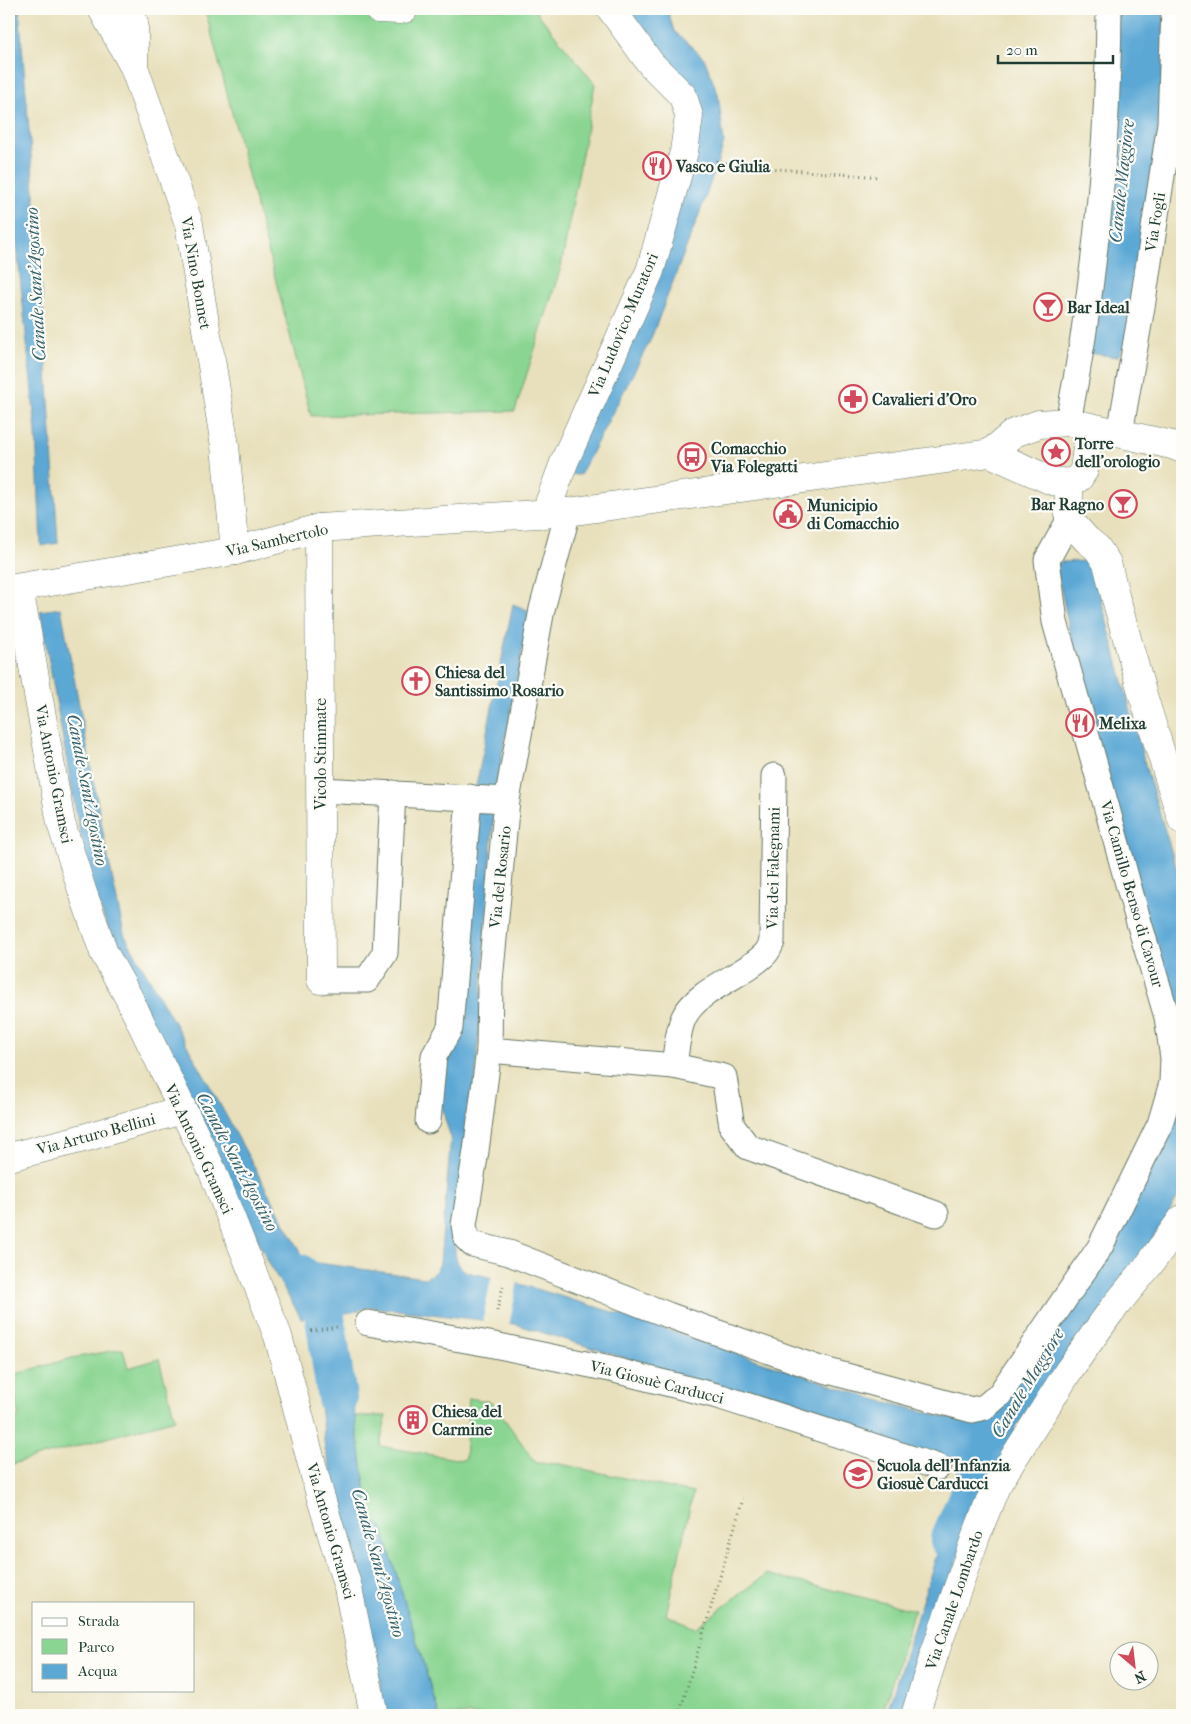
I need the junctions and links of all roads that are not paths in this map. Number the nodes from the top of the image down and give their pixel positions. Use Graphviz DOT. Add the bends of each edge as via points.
graph roads {
  1 [pos="102,9"];
  2 [pos="129,9"];
  3 [pos="378,9"];
  4 [pos="404,9"];
  5 [pos="610,9"];
  6 [pos="1109,9"];
  7 [pos="1174,9"];
  8 [pos="134,67"];
  9 [pos="1075,424"];
  10 [pos="1120,433"];
  11 [pos="1182,449"];
  12 [pos="990,453"];
  13 [pos="1069,483"];
  14 [pos="556,513"];
  15 [pos="1069,520"];
  16 [pos="319,528"];
  17 [pos="234,552"];
  18 [pos="14,588"];
  19 [pos="774,776"];
  20 [pos="321,790"];
  21 [pos="393,793"];
  22 [pos="487,798"];
  23 [pos="1182,820"];
  24 [pos="321,980"];
  25 [pos="489,1050"];
  26 [pos="674,1066"];
  27 [pos="182,1110"];
  28 [pos="428,1121"];
  29 [pos="9,1157"];
  30 [pos="936,1214"];
  31 [pos="1182,1219"];
  32 [pos="507,1267"];
  33 [pos="368,1323"];
  34 [pos="938,1467"];
  35 [pos="374,1715"];
  36 [pos="915,1715"];
  1 -- 8 [label="street, Via Nino Bonnet"];
  2 -- 8 [label="street" via="134,23"];
  3 -- 4 [label="street"];
  5 -- 14 [label="street, Via Ludovico Muratori" via="651,64 683,96 689,116 684,152 650,271 565,460"];
  6 -- 9 [label="street" via="1104,158 1075,387"];
  7 -- 10 [label="street, Via Fogli" via="1170,122"];
  8 -- 17 [label="street, Via Nino Bonnet" via="189,224 225,446"];
  9 -- 10 [label="street"];
  9 -- 12 [label="street" via="1039,424 1014,433"];
  9 -- 13 [label="street" via="1086,432 1088,440 1084,470 1079,478"];
  10 -- 11 [label="street"];
  12 -- 13 [label="street" via="1046,479"];
  12 -- 14 [label="street, Via Sambertolo"];
  13 -- 15 [label="street, Via Camillo Benso di Cavour"];
  14 -- 16 [label="street, Via Sambertolo"];
  14 -- 22 [label="street, Via del Rosario" via="542,609"];
  15 -- 23 [label="street" via="1107,563 1142,692"];
  15 -- 32 [label="street, Via Camillo Benso di Cavour" via="1046,560 1055,622 1176,1058 1160,1124 1100,1247 1000,1394 985,1407 972,1410 817,1368 668,1314"];
  16 -- 17 [label="street, Via Sambertolo"];
  16 -- 24 [label="street, Vicolo Stimmate"];
  17 -- 18 [label="street, Via Sambertolo"];
  18 -- 27 [label="street, Via Antonio Gramsci" via="61,823 79,882 104,953"];
  19 -- 26 [label="street, Via dei Falegnami" via="772,942 766,954 754,964 696,1001 688,1010 683,1019"];
  20 -- 21 [label="street"];
  21 -- 22 [label="street"];
  21 -- 24 [label="street" via="385,953 367,980"];
  22 -- 25 [label="street, Via del Rosario"];
  22 -- 28 [label="street" via="450,1028 434,1056"];
  25 -- 26 [label="street"];
  25 -- 32 [label="street, Via del Rosario" via="464,1225 466,1238 472,1244"];
  26 -- 30 [label="street" via="724,1077 732,1126 748,1147"];
  27 -- 29 [label="street, Via Arturo Bellini"];
  27 -- 35 [label="street, Via Antonio Gramsci" via="212,1170 278,1336 348,1588"];
  31 -- 36 [label="street, Via Canale Lombardo" via="1074,1363 996,1486"];
  33 -- 34 [label="street, Via Giosuè Carducci" via="492,1331 610,1369 721,1397"];
}
